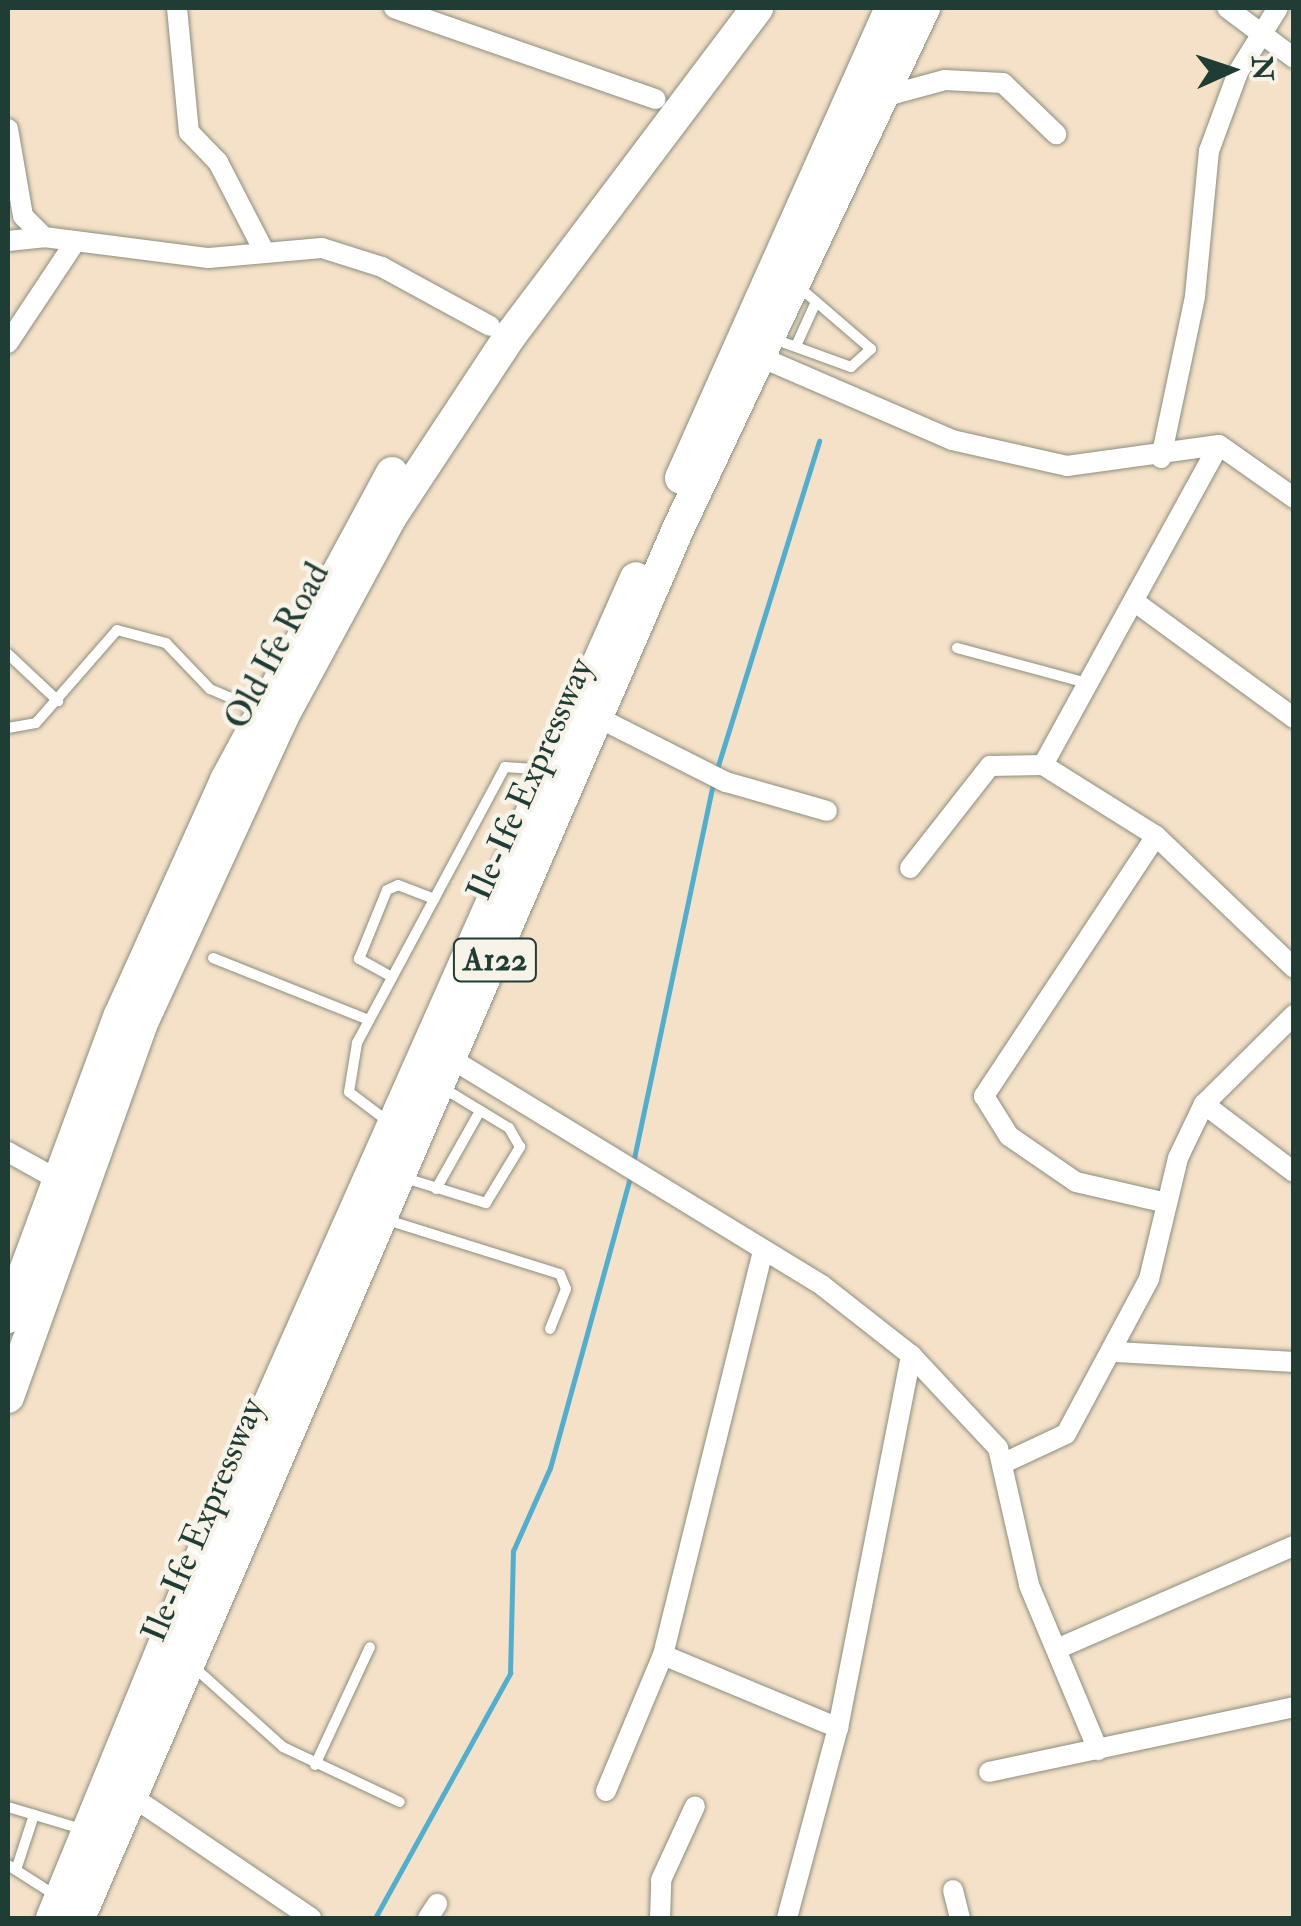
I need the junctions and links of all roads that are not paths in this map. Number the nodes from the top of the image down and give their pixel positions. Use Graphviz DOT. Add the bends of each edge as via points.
graph roads {
  1 [pos="177,8"];
  2 [pos="394,8"];
  3 [pos="728,8"];
  4 [pos="757,8"];
  5 [pos="891,8"];
  6 [pos="924,8"];
  7 [pos="1227,8"];
  8 [pos="1278,8"];
  9 [pos="1261,36"];
  10 [pos="1294,58"];
  11 [pos="886,96"];
  12 [pos="656,99"];
  13 [pos="8,129"];
  14 [pos="1056,134"];
  15 [pos="589,209"];
  16 [pos="44,237"];
  17 [pos="8,241"];
  18 [pos="73,245"];
  19 [pos="264,251"];
  20 [pos="806,296"];
  21 [pos="490,326"];
  22 [pos="8,343"];
  23 [pos="778,348"];
  24 [pos="1219,445"];
  25 [pos="1161,458"];
  26 [pos="1294,498"];
  27 [pos="1135,602"];
  28 [pos="957,648"];
  29 [pos="8,654"];
  30 [pos="1083,682"];
  31 [pos="58,701"];
  32 [pos="260,710"];
  33 [pos="1294,718"];
  34 [pos="602,720"];
  35 [pos="8,728"];
  36 [pos="1043,764"];
  37 [pos="550,772"];
  38 [pos="828,811"];
  39 [pos="1156,836"];
  40 [pos="910,868"];
  41 [pos="434,899"];
  42 [pos="213,958"];
  43 [pos="1294,968"];
  44 [pos="392,977"];
  45 [pos="1294,1015"];
  46 [pos="130,1020"];
  47 [pos="369,1020"];
  48 [pos="444,1072"];
  49 [pos="1204,1104"];
  50 [pos="480,1110"];
  51 [pos="392,1124"];
  52 [pos="8,1152"];
  53 [pos="1294,1172"];
  54 [pos="397,1176"];
  55 [pos="54,1178"];
  56 [pos="436,1189"];
  57 [pos="1167,1203"];
  58 [pos="378,1218"];
  59 [pos="764,1252"];
  60 [pos="8,1317"];
  61 [pos="550,1329"];
  62 [pos="1117,1352"];
  63 [pos="910,1355"];
  64 [pos="1294,1362"];
  65 [pos="8,1398"];
  66 [pos="1004,1463"];
  67 [pos="1294,1546"];
  68 [pos="370,1647"];
  69 [pos="1059,1648"];
  70 [pos="663,1655"];
  71 [pos="187,1660"];
  72 [pos="1294,1707"];
  73 [pos="838,1728"];
  74 [pos="1098,1750"];
  75 [pos="315,1766"];
  76 [pos="990,1772"];
  77 [pos="606,1792"];
  78 [pos="130,1795"];
  79 [pos="400,1802"];
  80 [pos="694,1806"];
  81 [pos="8,1807"];
  82 [pos="34,1815"];
  83 [pos="88,1831"];
  84 [pos="12,1868"];
  85 [pos="953,1890"];
  86 [pos="64,1912"];
  87 [pos="310,1918"];
  88 [pos="660,1918"];
  89 [pos="787,1918"];
  90 [pos="960,1918"];
  1 -- 19 [label="street" via="190,132 218,162"];
  2 -- 12 [label="street"];
  3 -- 12 [label="main road, Old Ife Road"];
  4 -- 15 [label="main road, Old Ife Road"];
  5 -- 37 [label="main road, Ile-Ife Expressway / A122"];
  6 -- 11 [label="main road, Ile-Ife Expressway / A122"];
  7 -- 9 [label="street"];
  8 -- 9 [label="street"];
  9 -- 10 [label="street"];
  9 -- 25 [label="street" via="1209,151 1195,296"];
  11 -- 14 [label="street" via="946,80 1003,83"];
  11 -- 20 [label="main road, Ile-Ife Expressway / A122"];
  12 -- 15 [label="main road, Old Ife Road"];
  13 -- 16 [label="street" via="23,216"];
  15 -- 21 [label="main road, Old Ife Road"];
  15 -- 46 [label="main road, Old Ife Road" via="390,518"];
  16 -- 17 [label="street"];
  16 -- 18 [label="street"];
  18 -- 19 [label="street" via="209,258"];
  18 -- 22 [label="street"];
  19 -- 21 [label="street" via="322,248 367,262"];
  20 -- 23 [label="main road, Ile-Ife Expressway / A122"];
  20 -- 23 [label="lane" via="871,349 857,367"];
  21 -- 32 [label="main road, Old Ife Road" via="369,508"];
  23 -- 25 [label="street" via="952,440 1068,466"];
  23 -- 34 [label="main road, Ile-Ife Expressway / A122" via="678,528"];
  24 -- 25 [label="street"];
  24 -- 26 [label="street"];
  24 -- 27 [label="street"];
  27 -- 30 [label="street"];
  27 -- 33 [label="street"];
  28 -- 30 [label="lane"];
  29 -- 31 [label="lane"];
  30 -- 36 [label="street"];
  31 -- 32 [label="lane" via="101,639 127,630 166,643 195,678"];
  31 -- 35 [label="lane" via="28,728"];
  32 -- 46 [label="main road, Old Ife Road"];
  34 -- 38 [label="street" via="761,796"];
  34 -- 48 [label="main road, Ile-Ife Expressway / A122"];
  36 -- 39 [label="street"];
  36 -- 40 [label="street" via="990,766"];
  37 -- 41 [label="lane" via="505,767"];
  37 -- 51 [label="main road, Ile-Ife Expressway / A122"];
  39 -- 43 [label="street"];
  39 -- 57 [label="street" via="984,1096 1009,1136 1076,1182"];
  41 -- 44 [label="lane"];
  41 -- 44 [label="lane" via="398,885 386,890 359,955"];
  42 -- 47 [label="lane"];
  44 -- 47 [label="lane"];
  45 -- 49 [label="street"];
  46 -- 55 [label="main road, Old Ife Road"];
  46 -- 65 [label="main road, Old Ife Road"];
  47 -- 51 [label="lane" via="347,1085 357,1104"];
  48 -- 50 [label="lane"];
  48 -- 54 [label="main road, Ile-Ife Expressway / A122"];
  48 -- 59 [label="street"];
  49 -- 53 [label="street"];
  49 -- 57 [label="street"];
  50 -- 56 [label="lane"];
  50 -- 56 [label="lane" via="521,1141 494,1197 478,1202"];
  51 -- 83 [label="main road, Ile-Ife Expressway / A122"];
  52 -- 55 [label="street"];
  54 -- 56 [label="lane"];
  54 -- 58 [label="main road, Ile-Ife Expressway / A122"];
  55 -- 60 [label="main road, Old Ife Road"];
  57 -- 62 [label="street"];
  58 -- 61 [label="lane" via="560,1274 566,1288"];
  58 -- 71 [label="main road, Ile-Ife Expressway / A122"];
  59 -- 63 [label="street"];
  59 -- 70 [label="street"];
  62 -- 64 [label="street"];
  62 -- 66 [label="street" via="1066,1434"];
  63 -- 66 [label="street"];
  63 -- 73 [label="street"];
  66 -- 69 [label="street" via="1029,1585"];
  67 -- 69 [label="street"];
  68 -- 75 [label="lane"];
  69 -- 74 [label="street"];
  70 -- 73 [label="street"];
  70 -- 77 [label="street"];
  71 -- 75 [label="lane" via="248,1721"];
  71 -- 78 [label="main road, Ile-Ife Expressway / A122"];
  72 -- 74 [label="street"];
  73 -- 89 [label="street"];
  74 -- 76 [label="street"];
  75 -- 79 [label="lane"];
  78 -- 86 [label="main road, Ile-Ife Expressway / A122"];
  78 -- 87 [label="street"];
  80 -- 88 [label="street" via="661,1880"];
  81 -- 82 [label="lane"];
  82 -- 83 [label="lane"];
  82 -- 84 [label="lane"];
  83 -- 86 [label="main road, Ile-Ife Expressway / A122"];
  84 -- 86 [label="lane"];
  85 -- 90 [label="street"];
}
